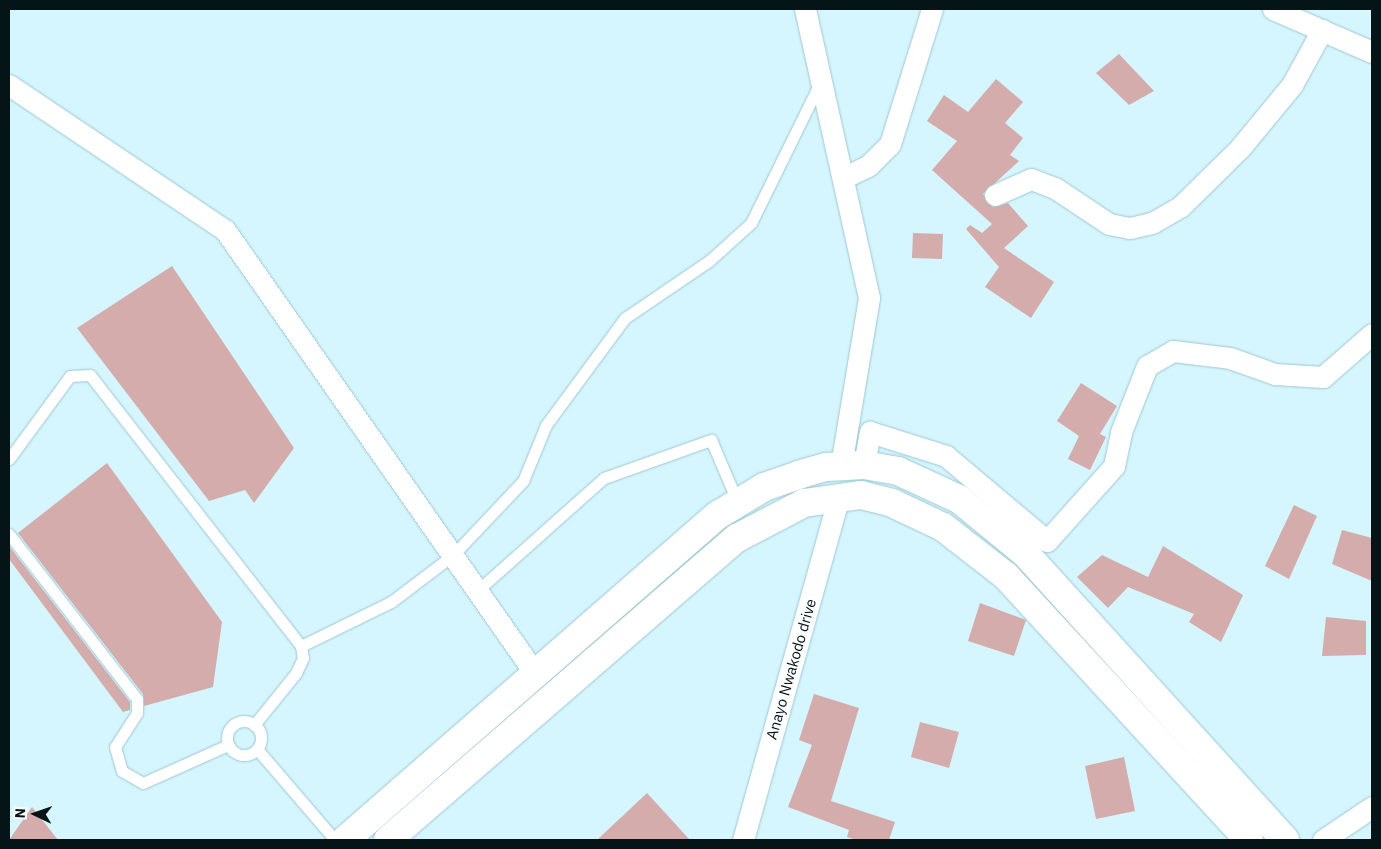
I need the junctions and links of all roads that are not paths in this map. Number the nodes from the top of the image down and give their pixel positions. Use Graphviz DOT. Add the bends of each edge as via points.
graph roads {
  1 [pos="805,9"];
  2 [pos="932,9"];
  3 [pos="1276,9"];
  4 [pos="1322,30"];
  5 [pos="1368,44"];
  6 [pos="821,81"];
  7 [pos="9,85"];
  8 [pos="843,178"];
  9 [pos="995,195"];
  10 [pos="1372,334"];
  11 [pos="9,460"];
  12 [pos="852,465"];
  13 [pos="839,497"];
  14 [pos="738,503"];
  15 [pos="9,534"];
  16 [pos="453,555"];
  17 [pos="477,591"];
  18 [pos="301,646"];
  19 [pos="534,672"];
  20 [pos="254,725"];
  21 [pos="228,745"];
  22 [pos="258,749"];
  23 [pos="1372,807"];
  24 [pos="336,840"];
  25 [pos="345,840"];
  26 [pos="388,840"];
  27 [pos="743,840"];
  28 [pos="1249,840"];
  29 [pos="1285,840"];
  30 [pos="1323,840"];
  1 -- 6 [label="street"];
  2 -- 8 [label="street" via="890,144 868,166"];
  3 -- 4 [label="street"];
  4 -- 5 [label="street"];
  4 -- 9 [label="street" via="1292,85 1240,148 1180,208 1152,223 1130,228 1109,224 1055,188 1031,179"];
  6 -- 8 [label="street"];
  6 -- 16 [label="lane" via="751,223 709,261 625,318 546,425 523,481"];
  7 -- 16 [label="street" via="225,230"];
  8 -- 12 [label="street" via="869,298"];
  10 -- 12 [label="street" via="1323,377 1275,374 1230,358 1173,351 1147,366 1121,432 1114,466 1047,541 946,456 870,432"];
  11 -- 18 [label="lane" via="70,376 90,375"];
  12 -- 14 [label="street" via="764,487"];
  12 -- 29 [label="street" via="898,471 959,499 1025,553"];
  13 -- 26 [label="street" via="804,503 737,538"];
  13 -- 27 [label="street, Anayo Nwakodo drive"];
  13 -- 28 [label="street" via="861,495 892,504 943,527 1006,576"];
  14 -- 17 [label="lane" via="711,440 604,478"];
  14 -- 19 [label="street"];
  15 -- 21 [label="lane" via="137,699 138,713 115,747 122,771 143,783"];
  16 -- 17 [label="street"];
  16 -- 18 [label="lane" via="391,602"];
  17 -- 19 [label="street"];
  18 -- 20 [label="lane" via="303,658 296,673"];
  19 -- 25 [label="street"];
  20 -- 21 [label="lane" via="237,723 227,736"];
  20 -- 22 [label="lane" via="259,731"];
  21 -- 22 [label="lane" via="242,755"];
  22 -- 24 [label="lane"];
  23 -- 30 [label="street"];
}
